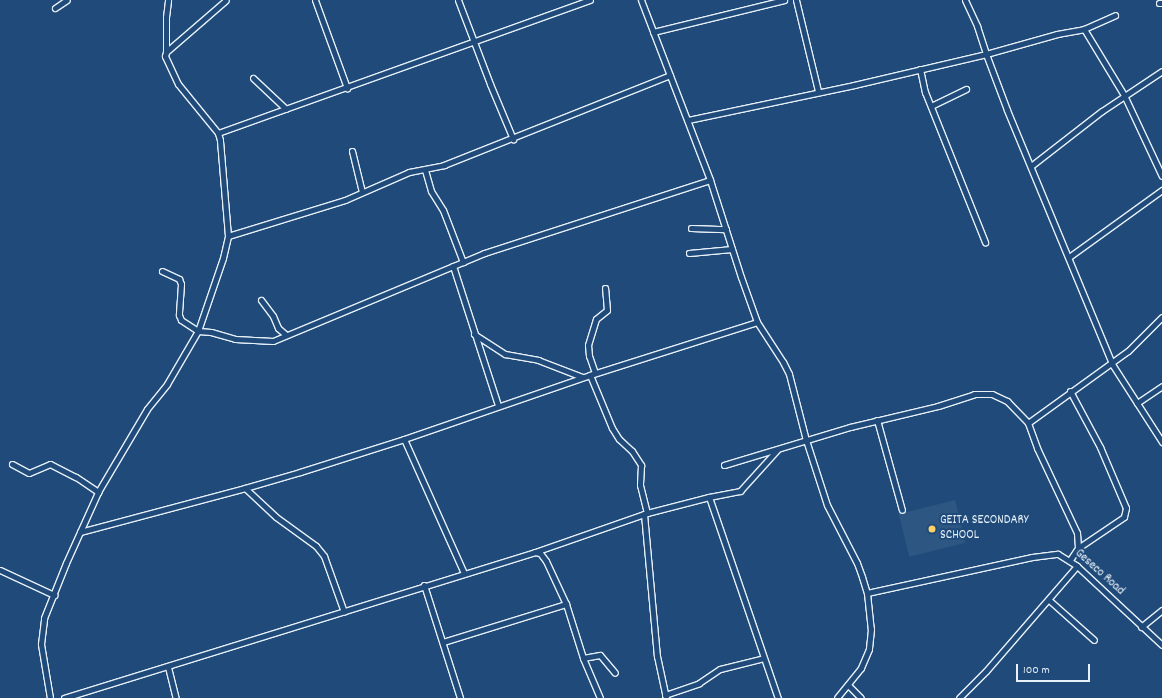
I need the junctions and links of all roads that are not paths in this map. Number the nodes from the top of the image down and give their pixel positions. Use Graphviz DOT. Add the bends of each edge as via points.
graph roads {
  1 [pos="67,0"];
  2 [pos="168,0"];
  3 [pos="226,0"];
  4 [pos="316,0"];
  5 [pos="458,0"];
  6 [pos="590,0"];
  7 [pos="641,0"];
  8 [pos="784,0"];
  9 [pos="796,0"];
  10 [pos="965,0"];
  11 [pos="55,8"];
  12 [pos="1115,15"];
  13 [pos="1084,29"];
  14 [pos="653,32"];
  15 [pos="474,43"];
  16 [pos="166,52"];
  17 [pos="986,54"];
  18 [pos="920,69"];
  19 [pos="1162,71"];
  20 [pos="670,75"];
  21 [pos="253,78"];
  22 [pos="347,88"];
  23 [pos="966,89"];
  24 [pos="818,91"];
  25 [pos="1124,95"];
  26 [pos="931,106"];
  27 [pos="286,109"];
  28 [pos="688,120"];
  29 [pos="218,133"];
  30 [pos="513,139"];
  31 [pos="352,151"];
  32 [pos="1032,166"];
  33 [pos="425,170"];
  34 [pos="1162,176"];
  35 [pos="710,180"];
  36 [pos="1162,190"];
  37 [pos="362,192"];
  38 [pos="691,228"];
  39 [pos="726,229"];
  40 [pos="228,236"];
  41 [pos="985,242"];
  42 [pos="732,249"];
  43 [pos="689,253"];
  44 [pos="1069,257"];
  45 [pos="463,262"];
  46 [pos="453,266"];
  47 [pos="162,271"];
  48 [pos="604,288"];
  49 [pos="261,300"];
  50 [pos="1162,317"];
  51 [pos="757,322"];
  52 [pos="198,331"];
  53 [pos="474,334"];
  54 [pos="286,335"];
  55 [pos="1112,364"];
  56 [pos="592,374"];
  57 [pos="582,377"];
  58 [pos="1162,386"];
  59 [pos="1070,391"];
  60 [pos="1137,403"];
  61 [pos="498,405"];
  62 [pos="877,420"];
  63 [pos="1028,423"];
  64 [pos="404,438"];
  65 [pos="806,440"];
  66 [pos="1162,442"];
  67 [pos="777,450"];
  68 [pos="12,464"];
  69 [pos="724,465"];
  70 [pos="245,488"];
  71 [pos="98,492"];
  72 [pos="709,497"];
  73 [pos="902,510"];
  74 [pos="645,514"];
  75 [pos="80,532"];
  76 [pos="1078,548"];
  77 [pos="535,552"];
  78 [pos="1070,560"];
  79 [pos="1078,566"];
  80 [pos="0,570"];
  81 [pos="464,573"];
  82 [pos="424,585"];
  83 [pos="866,592"];
  84 [pos="54,595"];
  85 [pos="1049,600"];
  86 [pos="566,604"];
  87 [pos="1162,610"];
  88 [pos="344,612"];
  89 [pos="1141,627"];
  90 [pos="1094,640"];
  91 [pos="444,642"];
  92 [pos="1162,645"];
  93 [pos="584,658"];
  94 [pos="764,658"];
  95 [pos="168,667"];
  96 [pos="615,673"];
  97 [pos="848,686"];
  98 [pos="666,697"];
  99 [pos="961,697"];
  100 [pos="50,698"];
  101 [pos="64,698"];
  102 [pos="176,698"];
  103 [pos="460,698"];
  104 [pos="600,698"];
  105 [pos="778,698"];
  106 [pos="837,698"];
  107 [pos="861,698"];
  1 -- 11 [label="street"];
  2 -- 16 [label="street"];
  3 -- 16 [label="street"];
  4 -- 22 [label="street"];
  5 -- 15 [label="street"];
  6 -- 15 [label="street"];
  7 -- 14 [label="street"];
  8 -- 14 [label="street"];
  9 -- 24 [label="street"];
  10 -- 17 [label="street"];
  12 -- 13 [label="street"];
  13 -- 17 [label="street"];
  13 -- 25 [label="street"];
  14 -- 20 [label="street"];
  15 -- 22 [label="street"];
  15 -- 30 [label="street"];
  16 -- 29 [label="street" via="166,58 178,84"];
  17 -- 18 [label="street"];
  17 -- 32 [label="street"];
  18 -- 24 [label="street"];
  18 -- 26 [label="street"];
  19 -- 25 [label="street"];
  20 -- 28 [label="street"];
  20 -- 30 [label="street" via="559,118"];
  21 -- 27 [label="street"];
  22 -- 27 [label="street"];
  23 -- 26 [label="street"];
  24 -- 28 [label="street"];
  25 -- 32 [label="street"];
  25 -- 34 [label="street"];
  26 -- 41 [label="street"];
  27 -- 29 [label="street"];
  28 -- 35 [label="street"];
  29 -- 40 [label="street" via="222,152"];
  30 -- 33 [label="street"];
  31 -- 37 [label="street"];
  32 -- 44 [label="street"];
  33 -- 37 [label="street" via="410,172"];
  33 -- 45 [label="street" via="431,191 443,210"];
  35 -- 39 [label="street"];
  35 -- 45 [label="street" via="516,242"];
  36 -- 44 [label="street"];
  37 -- 40 [label="street"];
  38 -- 39 [label="street"];
  39 -- 42 [label="street"];
  40 -- 52 [label="street"];
  42 -- 43 [label="street"];
  42 -- 51 [label="street"];
  44 -- 55 [label="street"];
  45 -- 46 [label="street"];
  46 -- 53 [label="street"];
  46 -- 54 [label="street"];
  47 -- 52 [label="street" via="179,279 179,315 181,320"];
  48 -- 56 [label="street" via="607,310 596,319 588,345"];
  49 -- 54 [label="street" via="278,328"];
  50 -- 55 [label="street"];
  51 -- 56 [label="street"];
  51 -- 65 [label="street" via="789,374"];
  52 -- 54 [label="street" via="241,340 273,341"];
  52 -- 71 [label="street" via="167,384 147,409"];
  53 -- 57 [label="street" via="504,354 538,360"];
  53 -- 61 [label="street"];
  55 -- 59 [label="street"];
  55 -- 60 [label="street"];
  56 -- 57 [label="street"];
  56 -- 74 [label="street" via="612,428 641,464 640,485"];
  57 -- 61 [label="street"];
  58 -- 60 [label="street"];
  59 -- 63 [label="street"];
  59 -- 76 [label="street" via="1100,447 1126,508 1124,517"];
  60 -- 66 [label="street"];
  61 -- 64 [label="street"];
  62 -- 63 [label="street" via="986,393 1003,398"];
  62 -- 65 [label="street"];
  62 -- 73 [label="street"];
  63 -- 76 [label="street" via="1076,532"];
  64 -- 70 [label="street"];
  64 -- 81 [label="street"];
  65 -- 67 [label="street"];
  65 -- 83 [label="street" via="827,505 857,563"];
  67 -- 69 [label="street"];
  67 -- 72 [label="street" via="740,491"];
  68 -- 71 [label="street" via="29,473 50,464"];
  70 -- 75 [label="street"];
  70 -- 88 [label="street" via="276,517 316,546 324,556"];
  71 -- 75 [label="street"];
  72 -- 74 [label="street"];
  72 -- 94 [label="street"];
  74 -- 77 [label="street"];
  74 -- 98 [label="street" via="657,656"];
  75 -- 84 [label="street"];
  76 -- 78 [label="street"];
  77 -- 81 [label="street"];
  77 -- 86 [label="street" via="540,553 546,561"];
  78 -- 79 [label="street, Geseco Road"];
  78 -- 83 [label="street, Geseco Road" via="1058,554 1032,556"];
  79 -- 85 [label="street"];
  79 -- 89 [label="street, Geseco Road"];
  80 -- 84 [label="street"];
  81 -- 82 [label="street"];
  82 -- 88 [label="street"];
  82 -- 91 [label="street"];
  83 -- 97 [label="street" via="871,629 869,649 861,668"];
  84 -- 100 [label="street" via="44,618 41,637"];
  85 -- 90 [label="street"];
  85 -- 99 [label="street"];
  86 -- 91 [label="street"];
  86 -- 93 [label="street"];
  87 -- 89 [label="street"];
  88 -- 95 [label="street"];
  89 -- 92 [label="street, Geseco Road"];
  91 -- 103 [label="street"];
  93 -- 96 [label="street" via="600,655"];
  93 -- 104 [label="street"];
  94 -- 98 [label="street" via="720,669 699,683"];
  94 -- 105 [label="street"];
  95 -- 101 [label="street"];
  95 -- 102 [label="street"];
  97 -- 106 [label="street"];
  97 -- 107 [label="street"];
}
